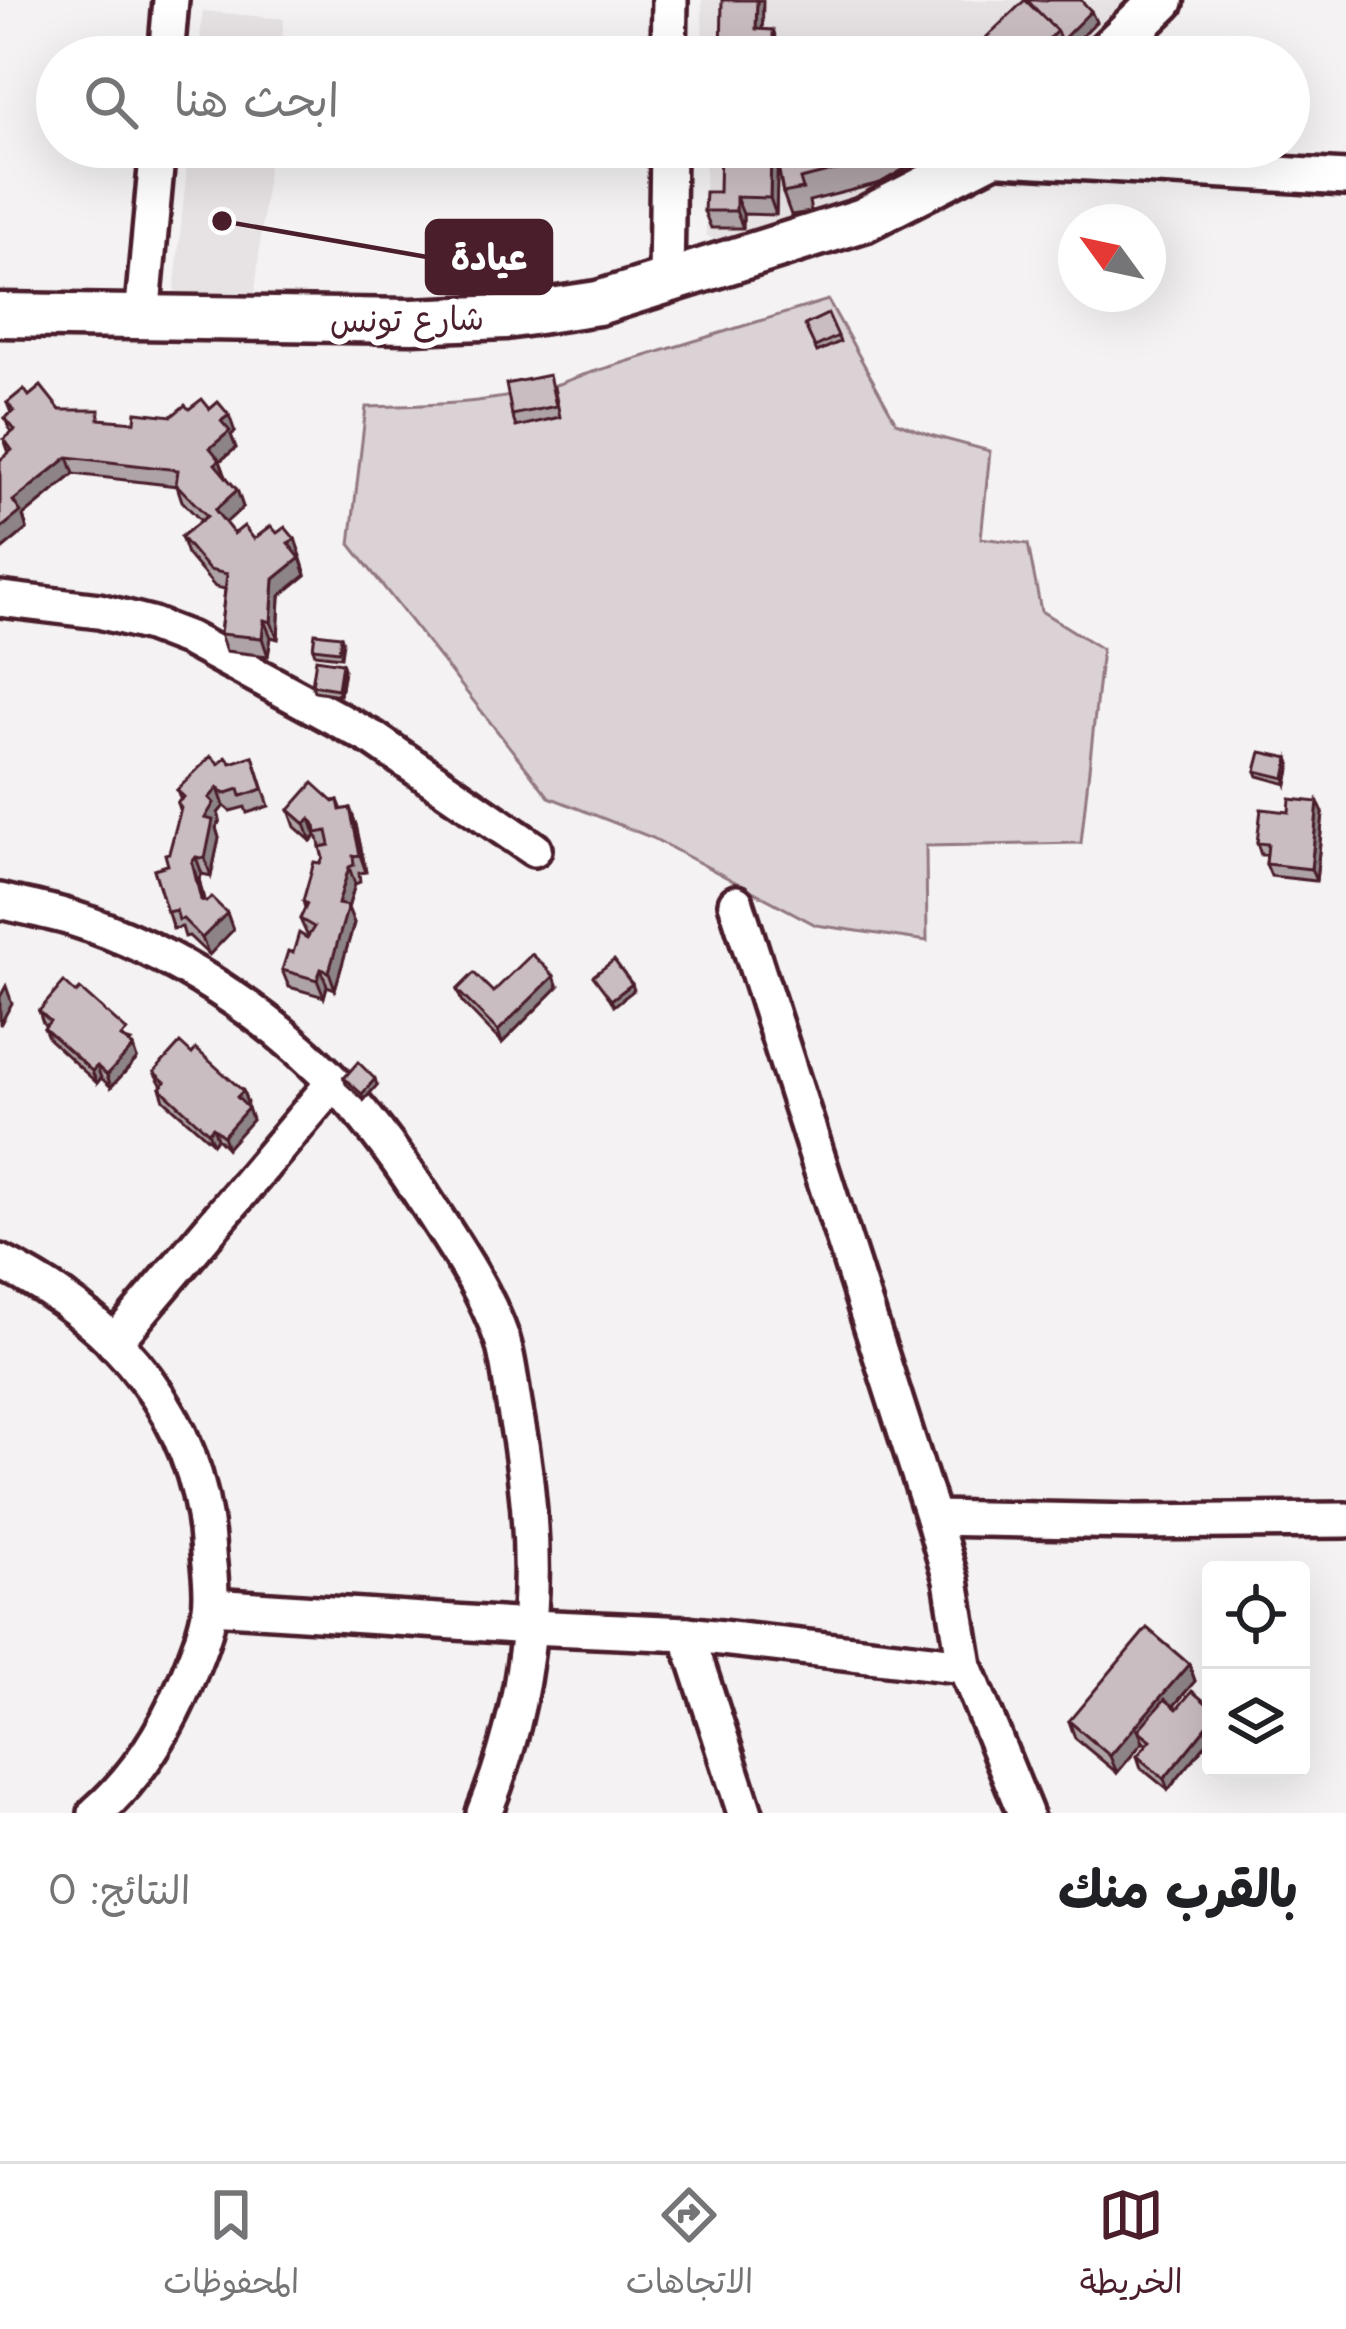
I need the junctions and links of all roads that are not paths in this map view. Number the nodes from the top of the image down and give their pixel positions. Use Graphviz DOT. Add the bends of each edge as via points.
graph roads {
  1 [pos="171,0"];
  2 [pos="670,0"];
  3 [pos="1162,0"];
  4 [pos="168,36"];
  5 [pos="669,36"];
  6 [pos="1125,36"];
  7 [pos="156,168"];
  8 [pos="668,168"];
  9 [pos="962,168"];
  10 [pos="1210,168"];
  11 [pos="1346,178"];
  12 [pos="666,281"];
  13 [pos="0,315"];
  14 [pos="142,318"];
  15 [pos="0,598"];
  16 [pos="535,849"];
  17 [pos="0,902"];
  18 [pos="736,903"];
  19 [pos="334,1083"];
  20 [pos="0,1262"];
  21 [pos="114,1343"];
  22 [pos="933,1518"];
  23 [pos="1346,1520"];
  24 [pos="211,1606"];
  25 [pos="530,1627"];
  26 [pos="687,1634"];
  27 [pos="965,1666"];
  28 [pos="96,1813"];
  29 [pos="484,1813"];
  30 [pos="745,1813"];
  31 [pos="1025,1813"];
  1 -- 4 [label="street"];
  2 -- 5 [label="street"];
  3 -- 6 [label="street"];
  7 -- 14 [label="street"];
  8 -- 12 [label="street"];
  9 -- 12 [label="street, شارع تونس" via="863,220"];
  10 -- 11 [label="street"];
  12 -- 14 [label="street, شارع تونس" via="598,303 505,317"];
  13 -- 14 [label="street, شارع تونس"];
  15 -- 16 [label="street" via="99,611 189,639 374,739"];
  17 -- 19 [label="street" via="72,919 196,974"];
  18 -- 22 [label="street"];
  19 -- 21 [label="street"];
  19 -- 25 [label="street" via="407,1172 468,1266 502,1339 525,1460"];
  20 -- 21 [label="street" via="38,1280"];
  21 -- 24 [label="street" via="183,1439 201,1491"];
  22 -- 23 [label="street"];
  22 -- 27 [label="street"];
  24 -- 25 [label="street"];
  24 -- 28 [label="street" via="167,1725"];
  25 -- 26 [label="street"];
  25 -- 29 [label="street" via="523,1691"];
  26 -- 27 [label="street"];
  26 -- 30 [label="street"];
  27 -- 31 [label="street"];
}
